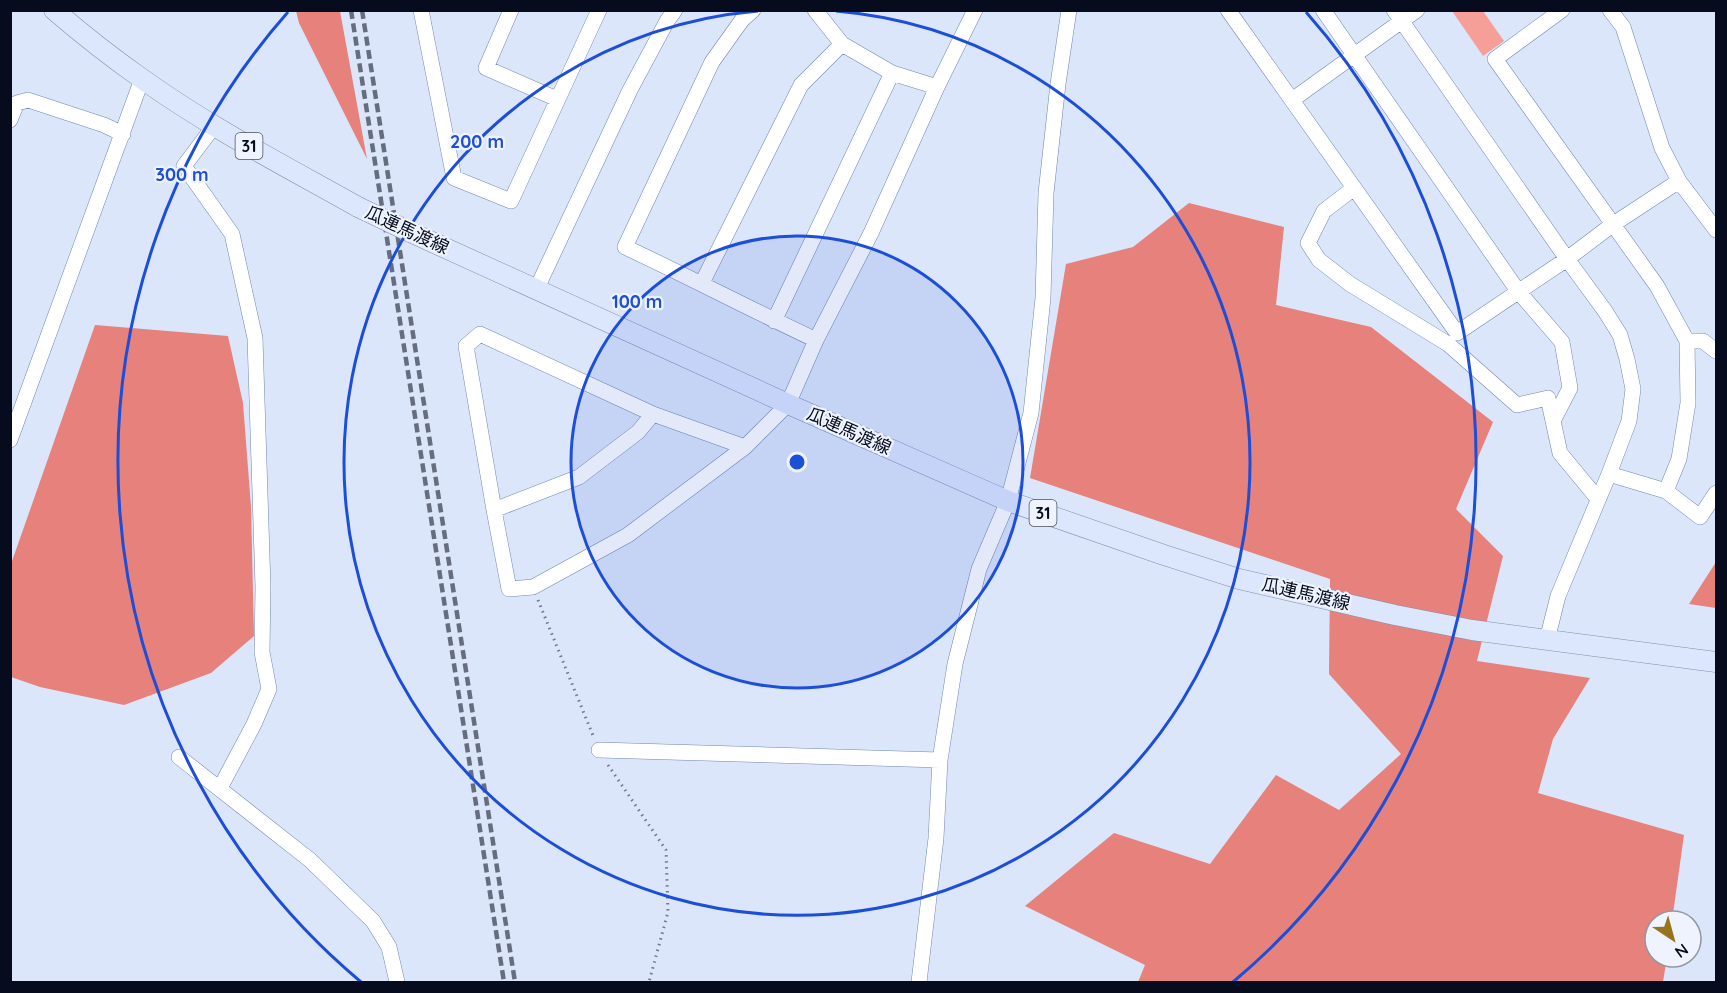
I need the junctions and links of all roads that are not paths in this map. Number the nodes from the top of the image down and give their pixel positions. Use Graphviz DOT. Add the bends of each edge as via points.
graph roads {
  1 [pos="54,10"];
  2 [pos="421,10"];
  3 [pos="511,10"];
  4 [pos="599,10"];
  5 [pos="675,10"];
  6 [pos="753,10"];
  7 [pos="815,10"];
  8 [pos="1069,10"];
  9 [pos="1228,10"];
  10 [pos="1323,10"];
  11 [pos="1417,10"];
  12 [pos="1563,10"];
  13 [pos="1610,10"];
  14 [pos="975,11"];
  15 [pos="1397,15"];
  16 [pos="842,44"];
  17 [pos="1354,55"];
  18 [pos="892,73"];
  19 [pos="142,80"];
  20 [pos="937,87"];
  21 [pos="557,99"];
  22 [pos="1292,100"];
  23 [pos="10,120"];
  24 [pos="214,126"];
  25 [pos="123,134"];
  26 [pos="1679,182"];
  27 [pos="1354,188"];
  28 [pos="1612,225"];
  29 [pos="1716,230"];
  30 [pos="1567,259"];
  31 [pos="702,283"];
  32 [pos="536,290"];
  33 [pos="1518,291"];
  34 [pos="774,321"];
  35 [pos="816,340"];
  36 [pos="1687,342"];
  37 [pos="1716,351"];
  38 [pos="788,404"];
  39 [pos="653,414"];
  40 [pos="1554,419"];
  41 [pos="10,440"];
  42 [pos="745,447"];
  43 [pos="1610,474"];
  44 [pos="1666,491"];
  45 [pos="1716,493"];
  46 [pos="1598,500"];
  47 [pos="1008,501"];
  48 [pos="494,510"];
  49 [pos="1547,640"];
  50 [pos="1716,662"];
  51 [pos="599,750"];
  52 [pos="179,757"];
  53 [pos="940,760"];
  54 [pos="220,788"];
  55 [pos="397,982"];
  56 [pos="919,982"];
  1 -- 19 [label="main road, 瓜連馬渡線 / 31"];
  2 -- 21 [label="street" via="454,178 511,201"];
  3 -- 21 [label="street" via="486,68"];
  4 -- 21 [label="street"];
  5 -- 32 [label="street" via="630,90"];
  6 -- 31 [label="street" via="712,62 625,247"];
  7 -- 16 [label="street"];
  8 -- 47 [label="street" via="1046,193 1043,298 1031,413"];
  9 -- 22 [label="street"];
  10 -- 17 [label="street"];
  11 -- 15 [label="street"];
  12 -- 28 [label="street" via="1495,59"];
  13 -- 26 [label="street" via="1623,27 1662,148"];
  14 -- 20 [label="street"];
  15 -- 17 [label="street"];
  15 -- 30 [label="street"];
  16 -- 18 [label="street"];
  16 -- 31 [label="street" via="801,85"];
  17 -- 22 [label="street"];
  17 -- 33 [label="street"];
  18 -- 20 [label="street"];
  18 -- 34 [label="street"];
  19 -- 24 [label="main road, 瓜連馬渡線 / 31"];
  19 -- 25 [label="street"];
  20 -- 35 [label="street" via="871,233"];
  22 -- 27 [label="street"];
  23 -- 25 [label="street" via="17,103 28,100"];
  24 -- 32 [label="main road, 瓜連馬渡線 / 31, bridge" via="358,207"];
  24 -- 54 [label="street" via="184,166 232,234 255,338 262,652 269,689"];
  25 -- 41 [label="street"];
  26 -- 28 [label="street"];
  26 -- 29 [label="street"];
  27 -- 33 [label="street" via="1457,333"];
  27 -- 40 [label="street" via="1324,211 1308,243 1319,260 1350,284 1448,344 1516,405 1548,398"];
  28 -- 30 [label="street"];
  28 -- 36 [label="street" via="1657,286"];
  30 -- 33 [label="street"];
  30 -- 43 [label="street" via="1620,335 1633,389 1629,421"];
  31 -- 34 [label="street"];
  32 -- 38 [label="main road, 瓜連馬渡線 / 31"];
  33 -- 40 [label="street" via="1562,342 1570,388"];
  34 -- 35 [label="street"];
  35 -- 38 [label="street"];
  36 -- 37 [label="street" via="1703,341"];
  36 -- 44 [label="street" via="1688,403 1679,459"];
  38 -- 42 [label="street"];
  38 -- 47 [label="main road, 瓜連馬渡線 / 31"];
  39 -- 42 [label="street"];
  39 -- 48 [label="street" via="638,432 579,477"];
  39 -- 48 [label="street" via="480,334 466,345"];
  40 -- 46 [label="street" via="1560,453"];
  42 -- 48 [label="street" via="628,535 533,587 509,589"];
  43 -- 44 [label="street"];
  43 -- 46 [label="street"];
  44 -- 45 [label="street" via="1700,517"];
  46 -- 49 [label="street" via="1558,596"];
  47 -- 49 [label="main road, 瓜連馬渡線 / 31" via="1239,579 1395,615"];
  47 -- 53 [label="street" via="979,569 955,664"];
  49 -- 50 [label="main road, 瓜連馬渡線 / 31"];
  51 -- 53 [label="street"];
  52 -- 54 [label="street"];
  53 -- 56 [label="street" via="936,838"];
  54 -- 55 [label="street" via="310,860 373,921 389,947"];
}
